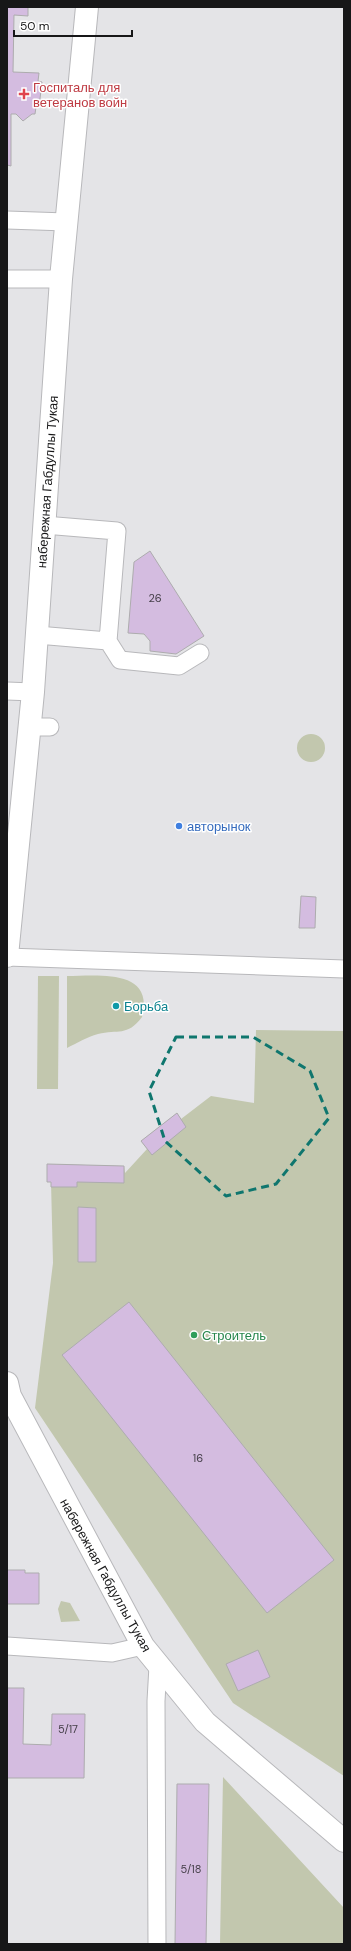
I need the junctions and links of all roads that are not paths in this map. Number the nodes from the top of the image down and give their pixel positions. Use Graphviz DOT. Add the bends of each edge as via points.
graph roads {
  1 [pos="87,7"];
  2 [pos="7,220"];
  3 [pos="66,222"];
  4 [pos="7,279"];
  5 [pos="61,279"];
  6 [pos="44,525"];
  7 [pos="37,635"];
  8 [pos="108,641"];
  9 [pos="200,653"];
  10 [pos="7,691"];
  11 [pos="33,692"];
  12 [pos="7,956"];
  13 [pos="344,969"];
  14 [pos="7,1383"];
  15 [pos="7,1646"];
  16 [pos="143,1646"];
  17 [pos="158,1666"];
  18 [pos="342,1838"];
  19 [pos="157,1944"];
  1 -- 3 [label="main road, набережная Габдуллы Тукая"];
  2 -- 3 [label="street"];
  3 -- 5 [label="main road, набережная Габдуллы Тукая"];
  4 -- 5 [label="street"];
  5 -- 6 [label="main road, набережная Габдуллы Тукая"];
  6 -- 7 [label="main road, набережная Габдуллы Тукая"];
  6 -- 8 [label="street" via="117,531"];
  7 -- 8 [label="street"];
  7 -- 11 [label="main road, набережная Габдуллы Тукая"];
  8 -- 9 [label="street" via="120,660 179,666"];
  10 -- 11 [label="street"];
  11 -- 12 [label="main road, набережная Габдуллы Тукая" via="40,727"];
  12 -- 13 [label="street"];
  14 -- 16 [label="main road, набережная Габдуллы Тукая" via="10,1396"];
  15 -- 16 [label="street" via="112,1653"];
  16 -- 17 [label="main road, набережная Габдуллы Тукая"];
  17 -- 18 [label="main road, набережная Габдуллы Тукая" via="205,1722"];
  17 -- 19 [label="street"];
}
